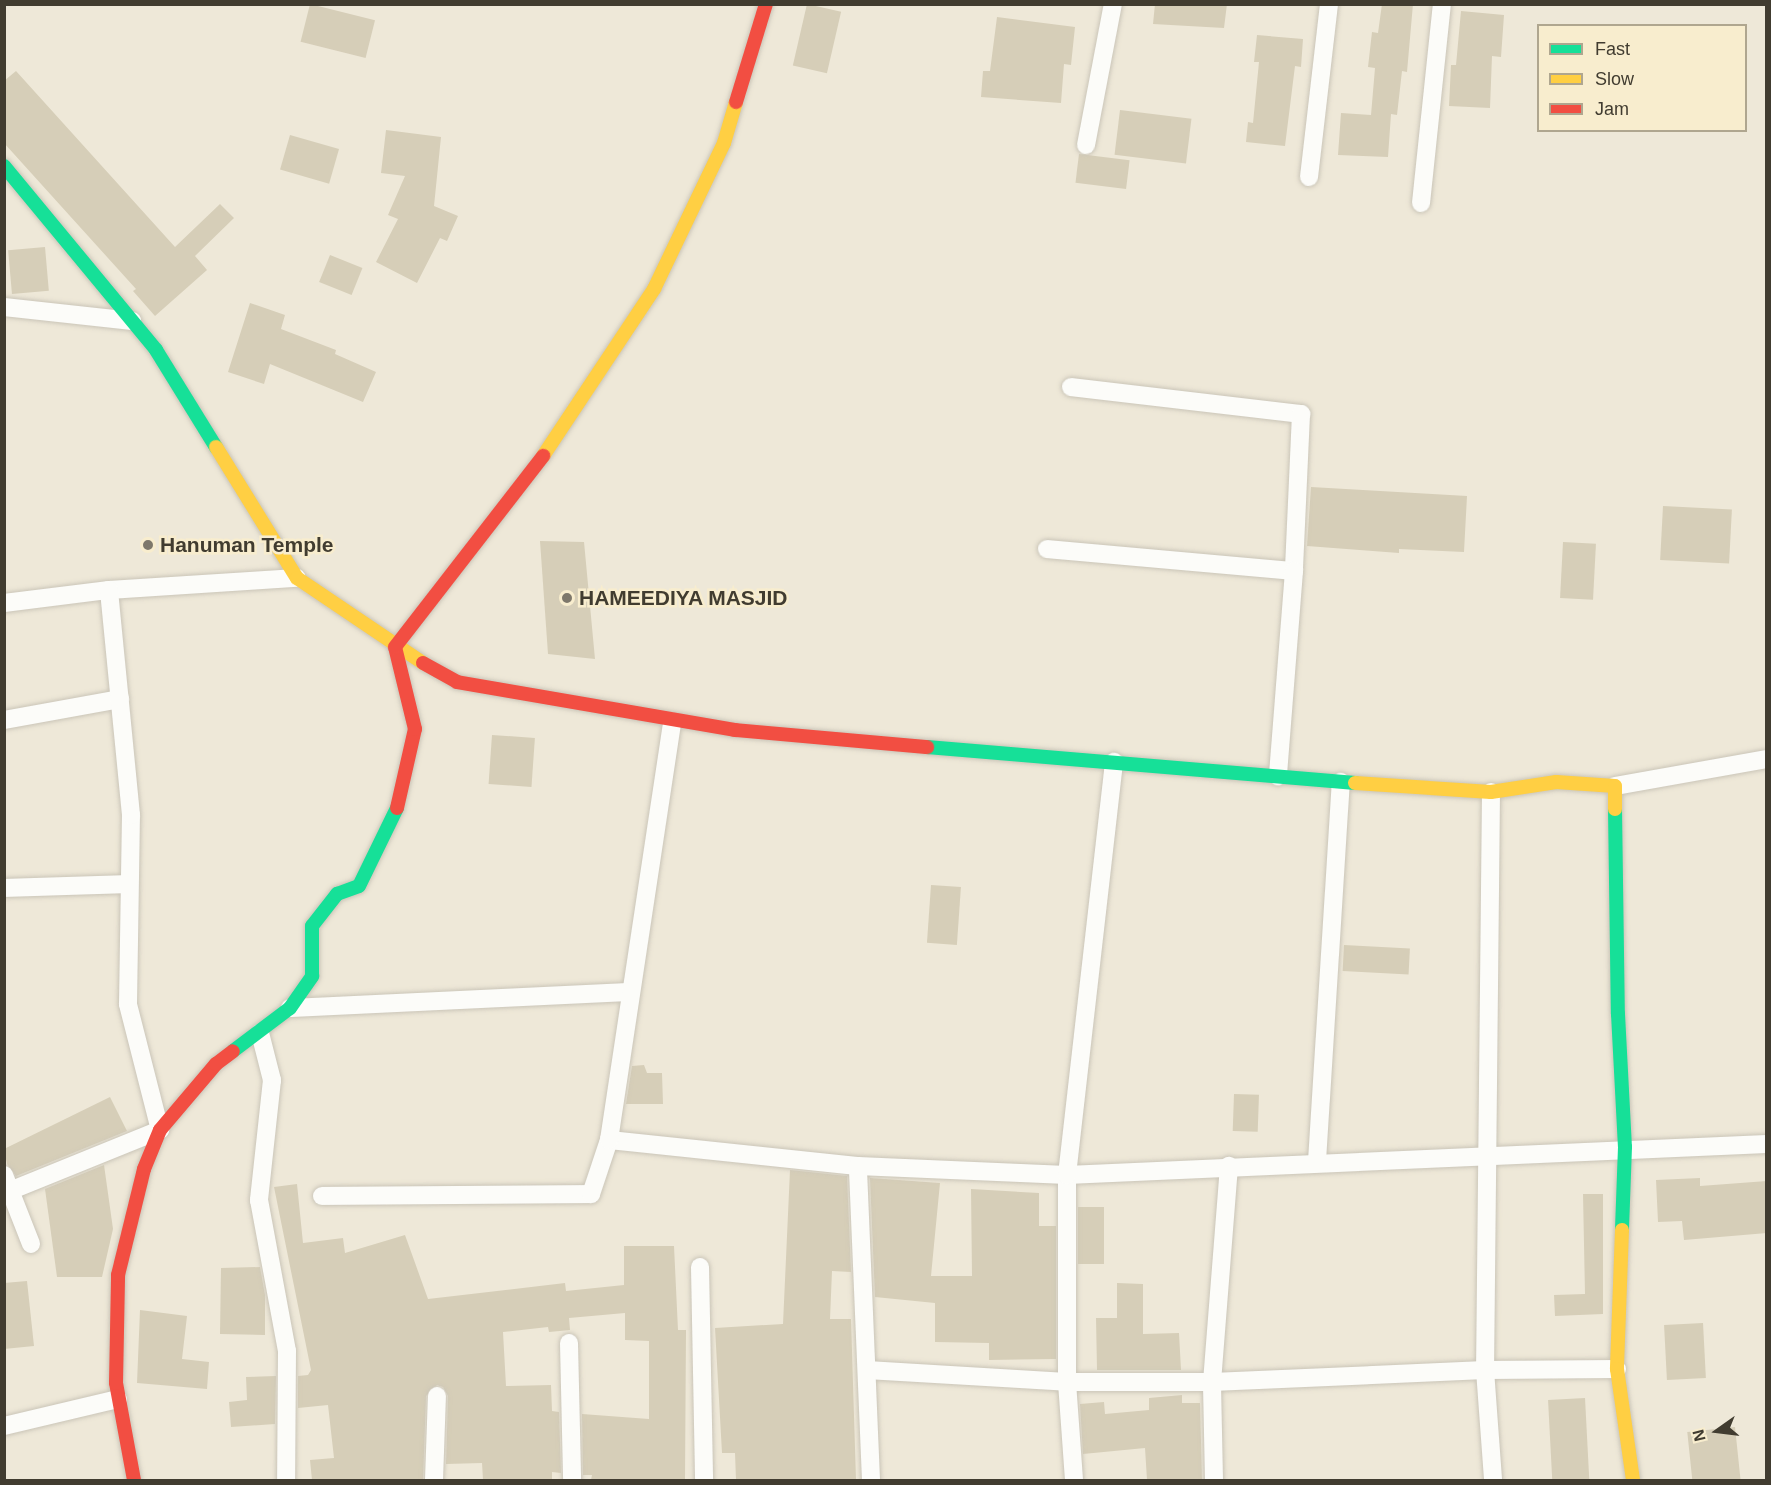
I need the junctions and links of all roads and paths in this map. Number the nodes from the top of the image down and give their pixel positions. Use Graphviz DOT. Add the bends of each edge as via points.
graph roads {
  1 [pos="766,4"];
  2 [pos="1113,4"];
  3 [pos="1329,4"];
  4 [pos="1442,4"];
  5 [pos="1086,145"];
  6 [pos="4,166"];
  7 [pos="1309,177"];
  8 [pos="1421,203"];
  9 [pos="4,307"];
  10 [pos="132,321"];
  11 [pos="1071,387"];
  12 [pos="1047,549"];
  13 [pos="1294,571"];
  14 [pos="297,578"];
  15 [pos="109,590"];
  16 [pos="4,603"];
  17 [pos="395,647"];
  18 [pos="120,699"];
  19 [pos="4,720"];
  20 [pos="672,722"];
  21 [pos="1767,759"];
  22 [pos="1114,762"];
  23 [pos="1278,776"];
  24 [pos="1341,782"];
  25 [pos="1615,786"];
  26 [pos="1491,792"];
  27 [pos="129,884"];
  28 [pos="4,888"];
  29 [pos="630,992"];
  30 [pos="290,1008"];
  31 [pos="260,1033"];
  32 [pos="160,1130"];
  33 [pos="609,1140"];
  34 [pos="1767,1144"];
  35 [pos="1625,1147"];
  36 [pos="1485,1154"];
  37 [pos="1317,1161"];
  38 [pos="858,1166"];
  39 [pos="1229,1166"];
  40 [pos="1067,1175"];
  41 [pos="8,1182"];
  42 [pos="322,1196"];
  43 [pos="31,1244"];
  44 [pos="700,1267"];
  45 [pos="569,1342"];
  46 [pos="1617,1369"];
  47 [pos="867,1370"];
  48 [pos="1485,1370"];
  49 [pos="1067,1382"];
  50 [pos="1212,1382"];
  51 [pos="437,1396"];
  52 [pos="118,1399"];
  53 [pos="4,1426"];
  54 [pos="134,1480"];
  55 [pos="286,1480"];
  56 [pos="434,1480"];
  57 [pos="572,1480"];
  58 [pos="704,1480"];
  59 [pos="871,1480"];
  60 [pos="1074,1480"];
  61 [pos="1214,1480"];
  62 [pos="1493,1480"];
  63 [pos="1633,1480"];
  1 -- 17 [label="street" via="724,142 654,289 547,450"];
  2 -- 5 [label="street"];
  3 -- 7 [label="street"];
  4 -- 8 [label="street"];
  6 -- 10 [label="street"];
  9 -- 10 [label="street"];
  10 -- 14 [label="street" via="156,350"];
  11 -- 13 [label="street" via="1301,414"];
  12 -- 13 [label="street"];
  13 -- 23 [label="street"];
  14 -- 15 [label="street"];
  14 -- 17 [label="street"];
  15 -- 16 [label="street"];
  15 -- 18 [label="street"];
  17 -- 20 [label="street" via="457,682"];
  17 -- 30 [label="street" via="415,729 396,812 359,886 338,894 312,926 312,976"];
  18 -- 19 [label="street"];
  18 -- 27 [label="street" via="131,815"];
  20 -- 22 [label="street"];
  20 -- 29 [label="street"];
  21 -- 25 [label="street"];
  22 -- 23 [label="street"];
  22 -- 40 [label="street"];
  23 -- 24 [label="street"];
  24 -- 26 [label="street"];
  24 -- 37 [label="street"];
  25 -- 26 [label="street" via="1556,782"];
  25 -- 35 [label="street" via="1618,1014"];
  26 -- 36 [label="street"];
  27 -- 28 [label="street"];
  27 -- 32 [label="street" via="128,1004"];
  29 -- 30 [label="street"];
  29 -- 33 [label="street"];
  30 -- 31 [label="street"];
  31 -- 32 [label="street" via="216,1064"];
  31 -- 55 [label="street" via="272,1080 259,1200 287,1352"];
  32 -- 41 [label="street"];
  32 -- 52 [label="street" via="144,1169 118,1275"];
  33 -- 38 [label="street"];
  33 -- 42 [label="street" via="591,1194"];
  34 -- 35 [label="street"];
  35 -- 36 [label="street"];
  35 -- 46 [label="street"];
  36 -- 37 [label="street"];
  36 -- 48 [label="street"];
  37 -- 39 [label="street"];
  38 -- 40 [label="street"];
  38 -- 47 [label="street"];
  39 -- 40 [label="street"];
  39 -- 50 [label="street"];
  40 -- 49 [label="street"];
  41 -- 43 [label="street"];
  44 -- 58 [label="street"];
  45 -- 57 [label="street"];
  46 -- 48 [label="street"];
  46 -- 63 [label="street"];
  47 -- 49 [label="street"];
  47 -- 59 [label="street"];
  48 -- 50 [label="street"];
  48 -- 62 [label="street"];
  49 -- 50 [label="street"];
  49 -- 60 [label="street"];
  50 -- 61 [label="street"];
  51 -- 56 [label="street"];
  52 -- 53 [label="street"];
  52 -- 54 [label="street"];
}
